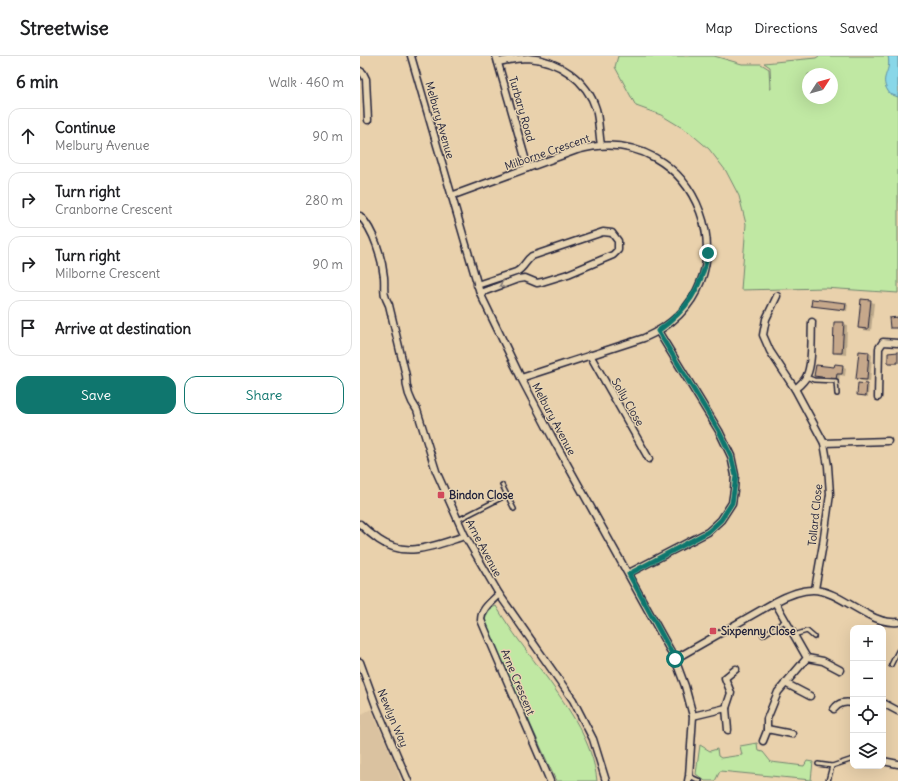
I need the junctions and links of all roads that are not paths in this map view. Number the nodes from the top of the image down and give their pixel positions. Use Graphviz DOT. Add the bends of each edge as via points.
graph roads {
  1 [pos="411,56"];
  2 [pos="497,59"];
  3 [pos="360,71"];
  4 [pos="368,120"];
  5 [pos="601,145"];
  6 [pos="528,168"];
  7 [pos="451,196"];
  8 [pos="360,216"];
  9 [pos="521,269"];
  10 [pos="525,278"];
  11 [pos="477,285"];
  12 [pos="480,293"];
  13 [pos="777,296"];
  14 [pos="812,322"];
  15 [pos="658,331"];
  16 [pos="898,343"];
  17 [pos="590,355"];
  18 [pos="806,377"];
  19 [pos="521,378"];
  20 [pos="795,389"];
  21 [pos="837,394"];
  22 [pos="878,397"];
  23 [pos="888,441"];
  24 [pos="824,443"];
  25 [pos="649,459"];
  26 [pos="502,485"];
  27 [pos="507,495"];
  28 [pos="514,509"];
  29 [pos="458,520"];
  30 [pos="360,524"];
  31 [pos="465,536"];
  32 [pos="629,574"];
  33 [pos="815,589"];
  34 [pos="498,594"];
  35 [pos="775,602"];
  36 [pos="786,621"];
  37 [pos="898,622"];
  38 [pos="763,635"];
  39 [pos="794,635"];
  40 [pos="814,637"];
  41 [pos="898,652"];
  42 [pos="808,658"];
  43 [pos="675,659"];
  44 [pos="360,662"];
  45 [pos="890,665"];
  46 [pos="736,669"];
  47 [pos="840,670"];
  48 [pos="785,683"];
  49 [pos="810,696"];
  50 [pos="850,703"];
  51 [pos="886,705"];
  52 [pos="726,708"];
  53 [pos="834,709"];
  54 [pos="898,711"];
  55 [pos="693,716"];
  56 [pos="767,729"];
  57 [pos="728,730"];
  58 [pos="792,734"];
  59 [pos="763,741"];
  60 [pos="850,760"];
  61 [pos="886,762"];
  62 [pos="818,764"];
  63 [pos="898,764"];
  64 [pos="832,766"];
  65 [pos="688,779"];
  66 [pos="408,781"];
  67 [pos="550,781"];
  68 [pos="606,781"];
  69 [pos="700,781"];
  70 [pos="828,781"];
  1 -- 7 [label="street, Melbury Avenue"];
  2 -- 5 [label="street" via="538,59 552,63 575,77 584,87 596,109"];
  2 -- 6 [label="street, Turbary Road"];
  3 -- 4 [label="street" via="366,79"];
  5 -- 6 [label="street, Milborne Crescent" via="577,150"];
  5 -- 15 [label="street, Milborne Crescent" via="630,148 661,162 691,192 704,222 708,253 700,283 683,310"];
  6 -- 7 [label="street, Milborne Crescent"];
  7 -- 11 [label="street, Melbury Avenue"];
  8 -- 29 [label="street, Arne Avenue" via="373,236 382,264 384,295 389,305 410,401 417,410 436,471"];
  9 -- 10 [label="lane"];
  9 -- 10 [label="street" via="532,256 603,232 612,233 618,241 618,250 609,258 542,282 537,283"];
  9 -- 11 [label="street"];
  10 -- 12 [label="street, one-way"];
  11 -- 12 [label="street, Melbury Avenue"];
  12 -- 19 [label="street, Melbury Avenue"];
  13 -- 20 [label="street, Tollard Close" via="766,319 763,335 770,351"];
  14 -- 18 [label="street" via="810,362"];
  15 -- 17 [label="street, Milborne Crescent"];
  15 -- 32 [label="street" via="719,431 731,456 736,476 732,503 721,520 708,532"];
  16 -- 22 [label="street" via="884,342 880,348"];
  17 -- 19 [label="street, Milborne Crescent"];
  17 -- 25 [label="street, Solly Close"];
  18 -- 20 [label="street"];
  18 -- 21 [label="lane" via="836,381"];
  19 -- 32 [label="street, Melbury Avenue"];
  20 -- 24 [label="street, Tollard Close"];
  23 -- 24 [label="street"];
  24 -- 33 [label="street, Tollard Close" via="830,494"];
  26 -- 27 [label="lane"];
  27 -- 28 [label="lane"];
  27 -- 29 [label="lane"];
  29 -- 31 [label="street, Arne Avenue"];
  30 -- 31 [label="street" via="380,541 398,549 422,549"];
  31 -- 34 [label="street, Arne Avenue"];
  32 -- 43 [label="street, Melbury Avenue"];
  33 -- 35 [label="street" via="794,593"];
  33 -- 37 [label="street" via="829,592 876,619 888,623"];
  34 -- 67 [label="street, Arne Crescent" via="485,607 481,620"];
  34 -- 68 [label="street, Arne Avenue" via="573,700 593,739"];
  35 -- 36 [label="street"];
  35 -- 43 [label="street"];
  36 -- 38 [label="lane"];
  36 -- 39 [label="street"];
  39 -- 40 [label="lane" via="807,631"];
  39 -- 42 [label="street"];
  41 -- 45 [label="lane"];
  42 -- 47 [label="street" via="823,661"];
  42 -- 48 [label="street"];
  43 -- 55 [label="street, Melbury Avenue"];
  44 -- 66 [label="street, Newlyn Way"];
  46 -- 52 [label="street" via="725,678 732,693"];
  48 -- 49 [label="street"];
  48 -- 56 [label="street" via="773,702 767,719"];
  50 -- 53 [label="street" via="842,703"];
  51 -- 54 [label="street"];
  52 -- 55 [label="street"];
  52 -- 57 [label="street"];
  55 -- 65 [label="street, Melbury Avenue"];
  56 -- 58 [label="street"];
  56 -- 59 [label="street"];
  60 -- 64 [label="lane"];
  61 -- 63 [label="street"];
  62 -- 64 [label="lane"];
  64 -- 70 [label="lane"];
  65 -- 69 [label="lane"];
}
